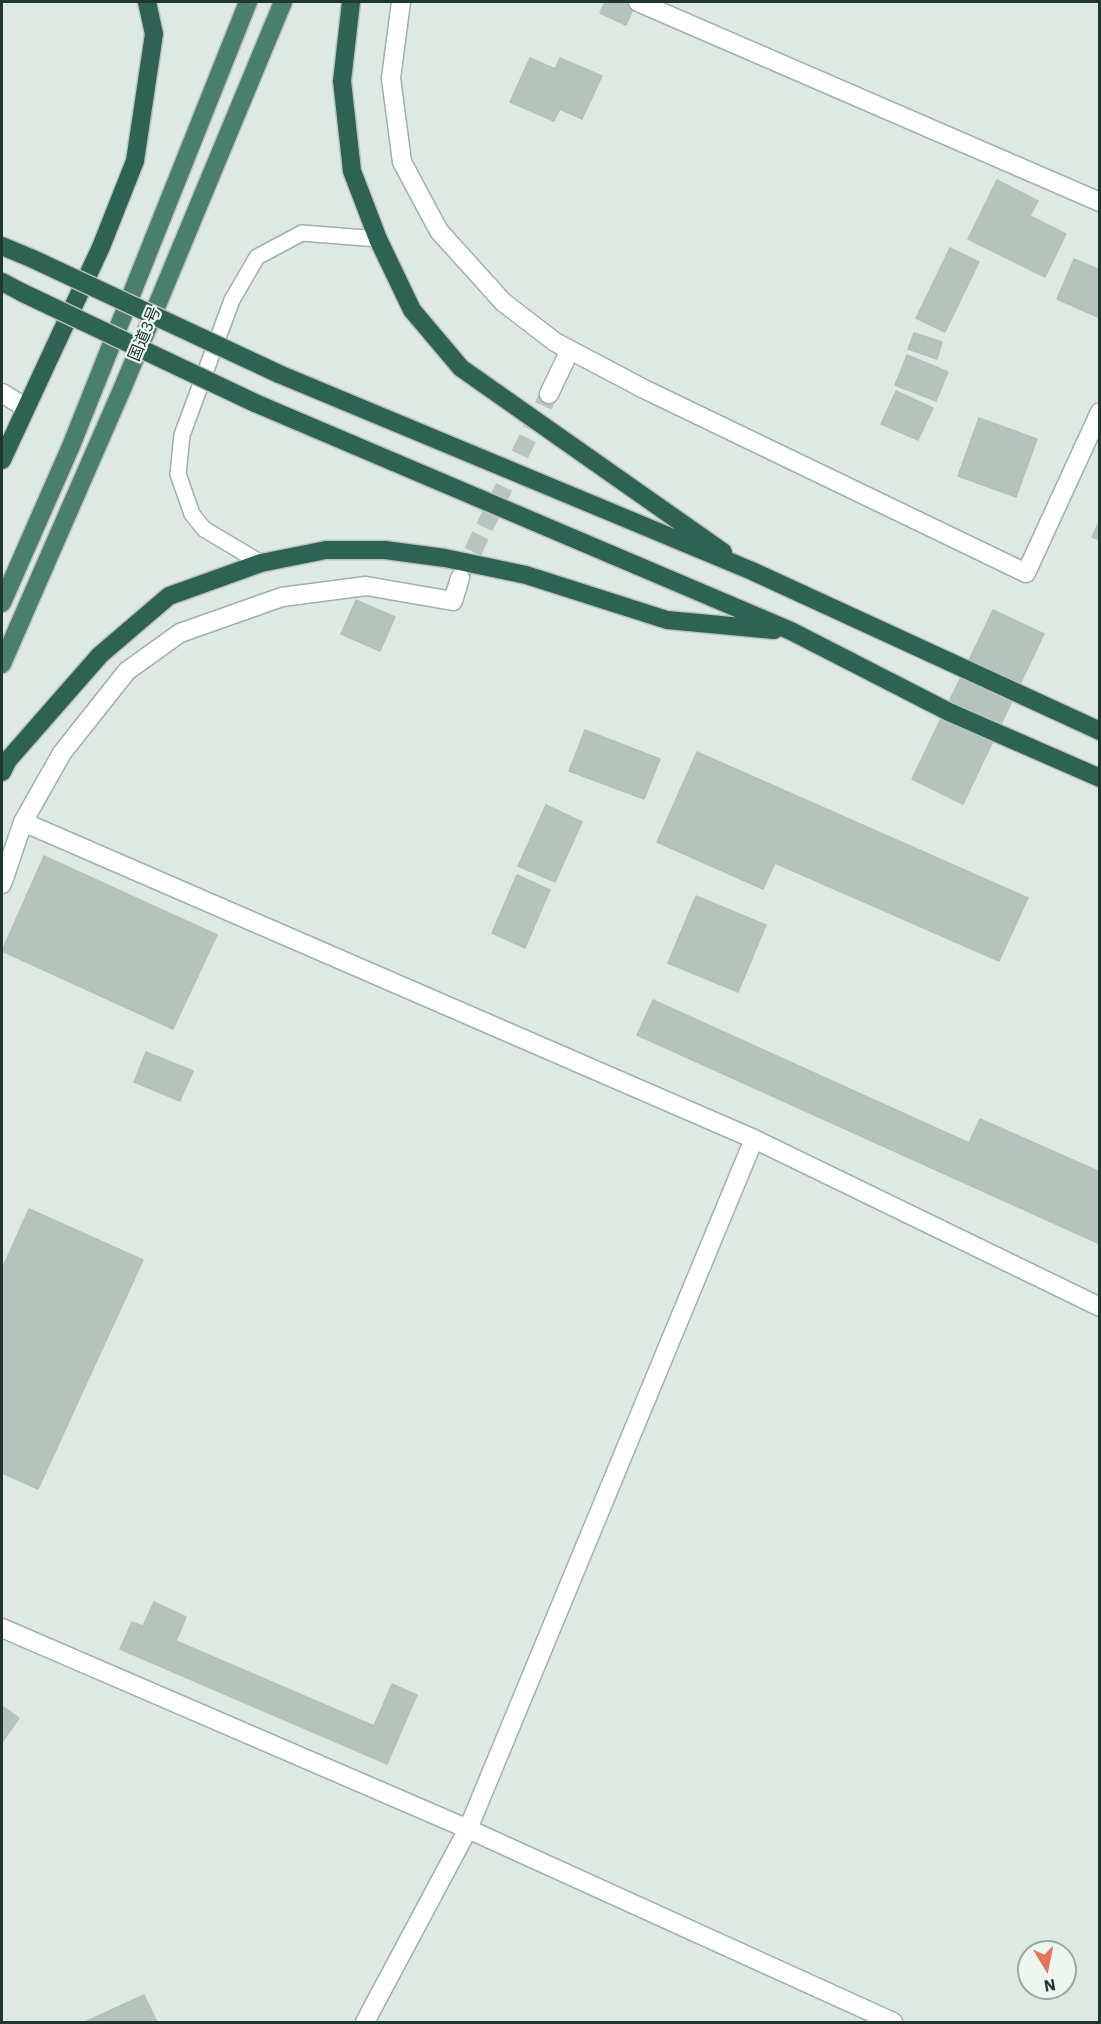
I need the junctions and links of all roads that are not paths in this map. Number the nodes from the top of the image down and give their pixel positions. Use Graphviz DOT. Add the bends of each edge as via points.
graph roads {
  1 [pos="147,2"];
  2 [pos="248,2"];
  3 [pos="283,2"];
  4 [pos="351,2"];
  5 [pos="401,2"];
  6 [pos="638,2"];
  7 [pos="1100,202"];
  8 [pos="378,239"];
  9 [pos="2,246"];
  10 [pos="2,282"];
  11 [pos="570,350"];
  12 [pos="2,393"];
  13 [pos="549,394"];
  14 [pos="26,408"];
  15 [pos="1100,412"];
  16 [pos="2,460"];
  17 [pos="261,563"];
  18 [pos="752,571"];
  19 [pos="460,578"];
  20 [pos="2,603"];
  21 [pos="791,631"];
  22 [pos="2,664"];
  23 [pos="1100,731"];
  24 [pos="2,772"];
  25 [pos="1100,778"];
  26 [pos="23,822"];
  27 [pos="2,884"];
  28 [pos="754,1139"];
  29 [pos="1100,1306"];
  30 [pos="2,1628"];
  31 [pos="468,1829"];
  32 [pos="365,2022"];
  33 [pos="893,2022"];
  1 -- 14 [label="highway" via="154,34 135,161 101,247"];
  2 -- 20 [label="highway, 国道3号" via="71,446"];
  3 -- 22 [label="highway, 国道3号" via="123,387"];
  4 -- 8 [label="highway" via="342,81 352,171"];
  5 -- 11 [label="street" via="391,78 402,162 439,231 502,302"];
  6 -- 7 [label="street"];
  8 -- 17 [label="lane" via="302,233 257,257 232,300 182,435 178,474 192,514 204,529"];
  8 -- 18 [label="highway" via="412,310 461,368"];
  9 -- 18 [label="highway, bridge" via="279,374"];
  10 -- 21 [label="highway, bridge" via="255,403"];
  11 -- 13 [label="street"];
  11 -- 15 [label="street" via="1026,573"];
  12 -- 14 [label="street"];
  14 -- 16 [label="highway"];
  17 -- 21 [label="highway" via="326,550 385,550 526,575 667,620"];
  17 -- 24 [label="highway" via="169,596 100,655 8,760"];
  18 -- 23 [label="highway"];
  19 -- 26 [label="street" via="453,601 366,586 282,597 180,633 127,672 62,753"];
  21 -- 25 [label="highway" via="949,712"];
  26 -- 27 [label="street"];
  26 -- 28 [label="street"];
  28 -- 29 [label="street"];
  28 -- 31 [label="street"];
  30 -- 31 [label="street"];
  31 -- 32 [label="street"];
  31 -- 33 [label="street"];
}
